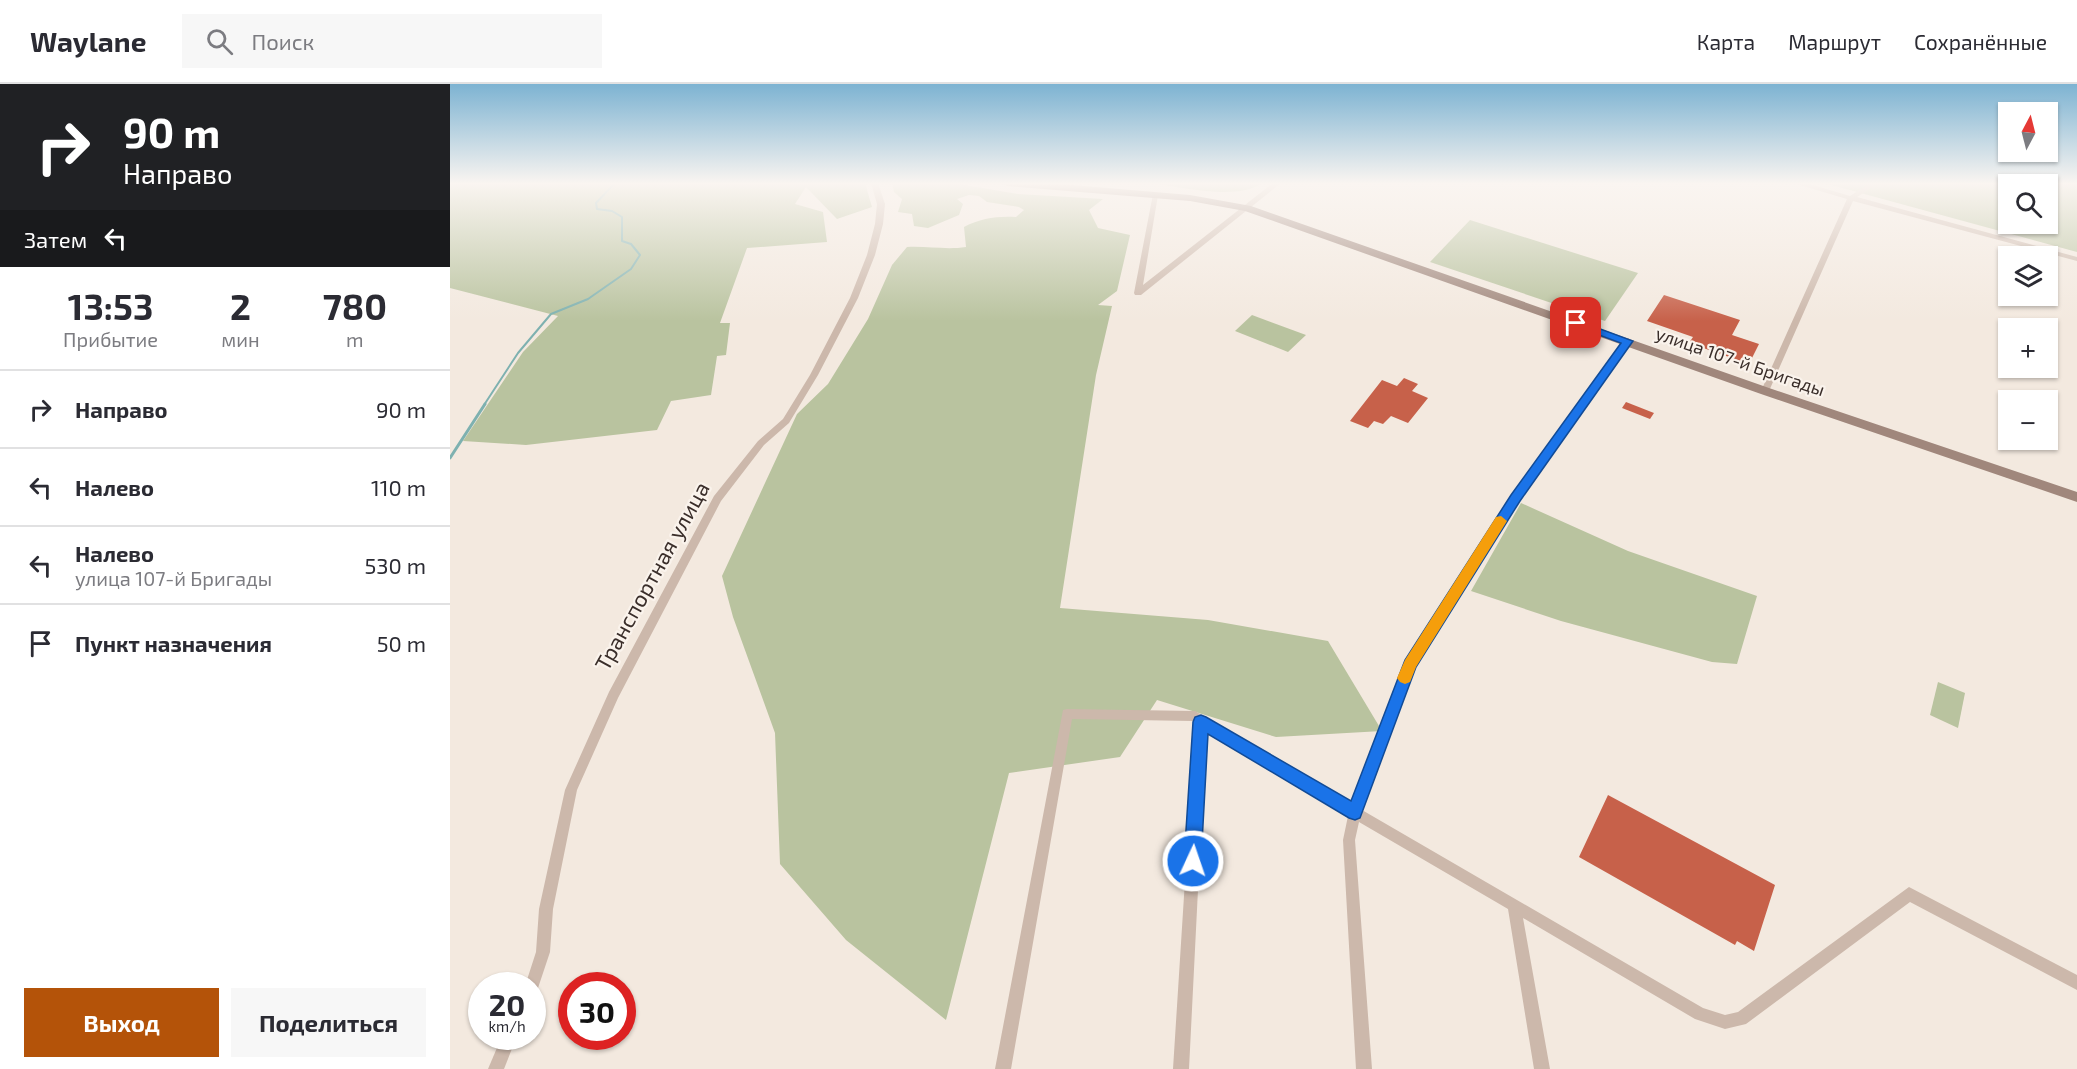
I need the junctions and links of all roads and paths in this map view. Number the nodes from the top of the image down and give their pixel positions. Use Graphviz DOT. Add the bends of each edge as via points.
graph roads {
  1 [pos="878,229"];
  2 [pos="1149,229"];
  3 [pos="1220,229"];
  4 [pos="1307,229"];
  5 [pos="1837,229"];
  6 [pos="1966,229"];
  7 [pos="2077,259"];
  8 [pos="1628,341"];
  9 [pos="1765,391"];
  10 [pos="2077,497"];
  11 [pos="1201,722"];
  12 [pos="1355,813"];
  13 [pos="1515,906"];
  14 [pos="537,972"];
  15 [pos="2077,982"];
  16 [pos="504,1050"];
  17 [pos="496,1069"];
  18 [pos="1003,1069"];
  19 [pos="1181,1069"];
  20 [pos="1364,1069"];
  21 [pos="1542,1069"];
  1 -- 14 [label="street, Транспортная улица" via="854,298 814,375 786,421 761,443 717,499 613,696 571,790"];
  2 -- 3 [label="street" via="1138,293"];
  4 -- 8 [label="main road, улица 107-й Бригады"];
  5 -- 9 [label="street"];
  6 -- 7 [label="street"];
  8 -- 9 [label="main road, улица 107-й Бригады"];
  8 -- 12 [label="street" via="1515,498 1410,664"];
  9 -- 10 [label="main road, улица 107-й Бригады"];
  11 -- 12 [label="street"];
  11 -- 18 [label="street" via="1195,716 1067,714"];
  11 -- 19 [label="street"];
  12 -- 13 [label="street"];
  12 -- 20 [label="street" via="1349,840"];
  13 -- 15 [label="street" via="1700,1014 1725,1022 1741,1019 1909,894"];
  13 -- 21 [label="street"];
  16 -- 17 [label="street"];
}
